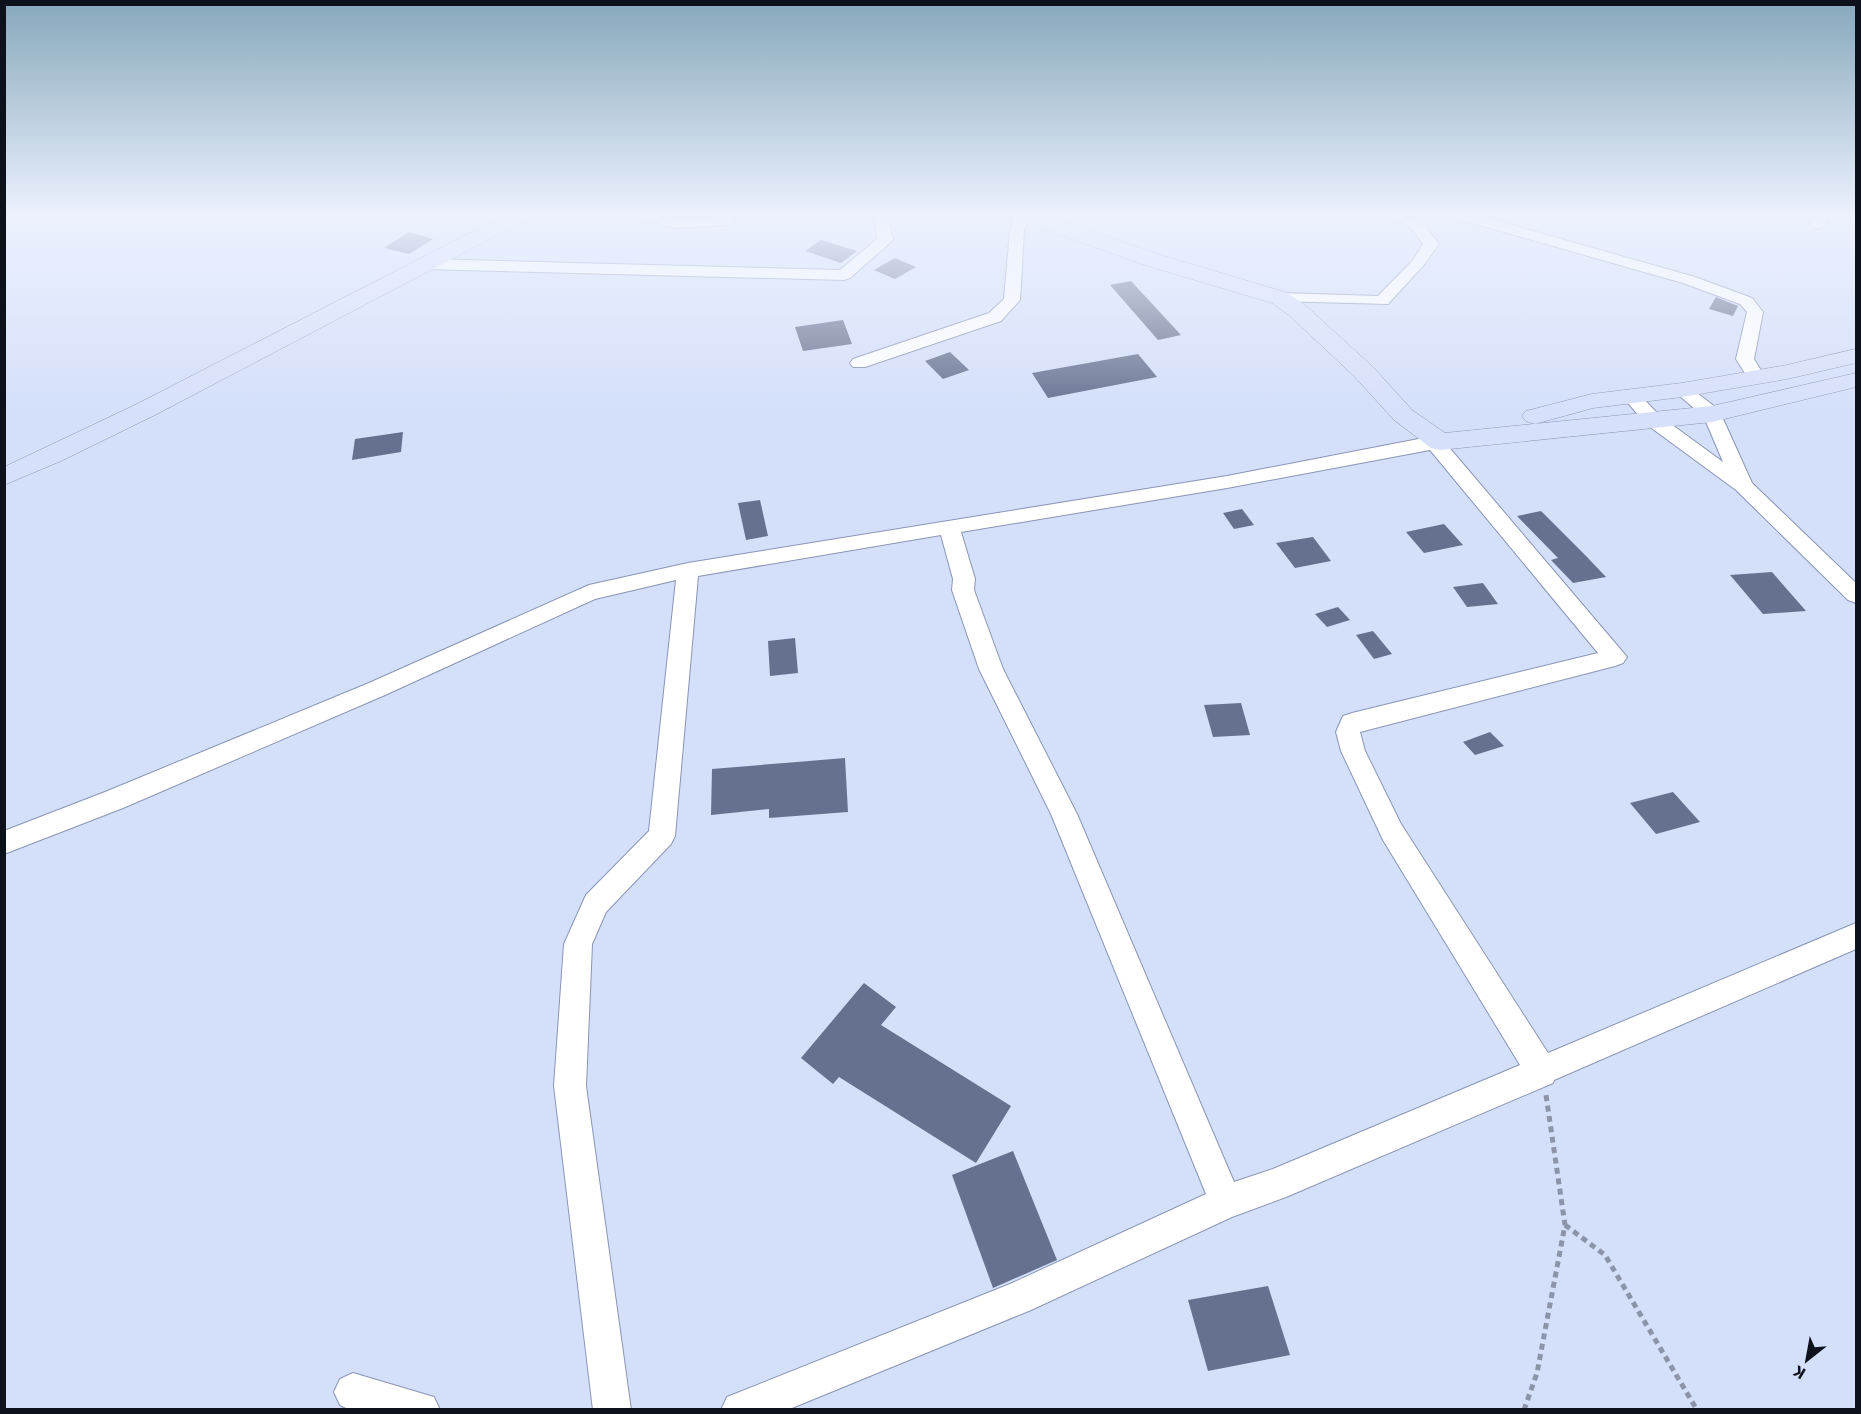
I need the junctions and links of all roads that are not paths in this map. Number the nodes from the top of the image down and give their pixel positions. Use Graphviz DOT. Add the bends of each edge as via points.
graph roads {
  1 [pos="391,282"];
  2 [pos="1013,282"];
  3 [pos="1226,282"];
  4 [pos="1400,282"];
  5 [pos="1694,282"];
  6 [pos="1280,298"];
  7 [pos="1857,356"];
  8 [pos="859,363"];
  9 [pos="1756,377"];
  10 [pos="1857,380"];
  11 [pos="1682,390"];
  12 [pos="1631,396"];
  13 [pos="1713,414"];
  14 [pos="1653,420"];
  15 [pos="1437,442"];
  16 [pos="4,477"];
  17 [pos="1743,486"];
  18 [pos="951,529"];
  19 [pos="688,570"];
  20 [pos="1853,588"];
  21 [pos="4,843"];
  22 [pos="1857,936"];
  23 [pos="1542,1072"];
  24 [pos="1226,1202"];
  25 [pos="353,1392"];
  26 [pos="421,1410"];
  27 [pos="612,1410"];
  28 [pos="740,1410"];
  1 -- 16 [label="street" via="206,381"];
  2 -- 8 [label="street" via="1012,300 995,317"];
  3 -- 6 [label="street"];
  4 -- 6 [label="street" via="1382,301"];
  5 -- 9 [label="street" via="1746,301 1755,312 1745,359"];
  6 -- 15 [label="street" via="1364,372 1403,415"];
  7 -- 9 [label="street"];
  9 -- 11 [label="street"];
  10 -- 13 [label="street"];
  11 -- 12 [label="street"];
  11 -- 13 [label="street"];
  12 -- 14 [label="street"];
  12 -- 15 [label="street" via="1592,401"];
  13 -- 14 [label="street"];
  13 -- 17 [label="street"];
  14 -- 15 [label="street"];
  14 -- 17 [label="street"];
  15 -- 18 [label="street"];
  15 -- 23 [label="street" via="1615,657 1352,723 1348,732 1353,751 1392,832"];
  17 -- 20 [label="street"];
  18 -- 19 [label="street"];
  18 -- 24 [label="street" via="964,579 963,590 991,669 1064,814"];
  19 -- 21 [label="street" via="589,593 377,689"];
  19 -- 27 [label="street" via="662,836 597,904 578,944 570,1086"];
  22 -- 23 [label="street"];
  23 -- 24 [label="street"];
  24 -- 28 [label="street" via="1019,1298"];
  25 -- 26 [label="street"];
}
